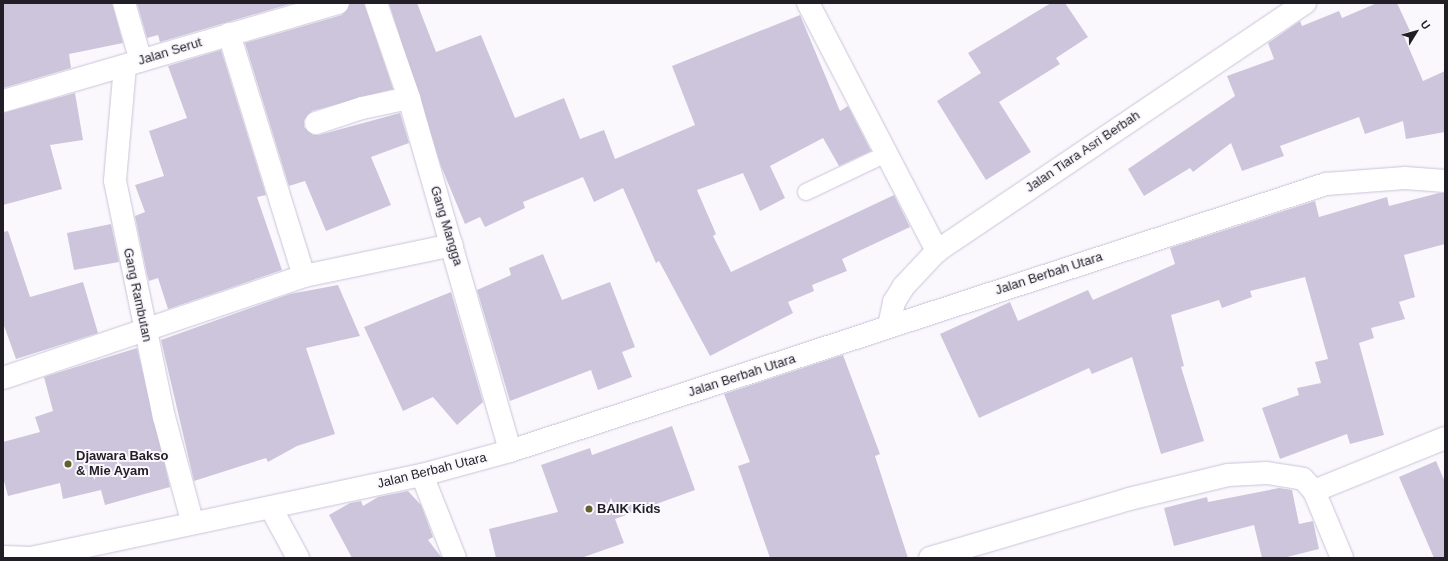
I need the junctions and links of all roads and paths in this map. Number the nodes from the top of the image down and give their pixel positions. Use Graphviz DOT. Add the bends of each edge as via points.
graph roads {
  1 [pos="124,3"];
  2 [pos="338,3"];
  3 [pos="376,3"];
  4 [pos="808,3"];
  5 [pos="1305,3"];
  6 [pos="229,34"];
  7 [pos="133,63"];
  8 [pos="409,98"];
  9 [pos="3,101"];
  10 [pos="316,123"];
  11 [pos="888,153"];
  12 [pos="1445,181"];
  13 [pos="806,192"];
  14 [pos="452,245"];
  15 [pos="937,250"];
  16 [pos="304,276"];
  17 [pos="889,326"];
  18 [pos="144,330"];
  19 [pos="3,378"];
  20 [pos="1445,438"];
  21 [pos="510,451"];
  22 [pos="422,475"];
  23 [pos="1314,491"];
  24 [pos="271,508"];
  25 [pos="192,521"];
  26 [pos="3,557"];
  27 [pos="26,558"];
  28 [pos="31,558"];
  29 [pos="298,558"];
  30 [pos="455,558"];
  31 [pos="930,558"];
  32 [pos="1342,558"];
  1 -- 7 [label="street"];
  2 -- 6 [label="street, Jalan Serut"];
  3 -- 8 [label="street, Gang Mangga"];
  4 -- 11 [label="street"];
  5 -- 15 [label="street, Jalan Tiara Asri Berbah"];
  6 -- 7 [label="street, Jalan Serut"];
  6 -- 16 [label="street"];
  7 -- 9 [label="street, Jalan Serut"];
  7 -- 18 [label="street, Gang Rambutan" via="115,181"];
  8 -- 10 [label="street" via="362,108"];
  8 -- 14 [label="street, Gang Mangga"];
  11 -- 13 [label="lane"];
  11 -- 15 [label="street"];
  12 -- 17 [label="street, Jalan Berbah Utara" via="1405,178 1326,184"];
  14 -- 16 [label="street"];
  14 -- 21 [label="street, Gang Mangga"];
  15 -- 17 [label="street, Jalan Tiara Asri Berbah" via="904,286 894,302"];
  16 -- 18 [label="street"];
  17 -- 21 [label="street, Jalan Berbah Utara"];
  18 -- 19 [label="street"];
  18 -- 25 [label="street, Gang Rambutan"];
  20 -- 23 [label="street"];
  21 -- 22 [label="street, Jalan Berbah Utara"];
  22 -- 24 [label="street, Jalan Berbah Utara"];
  22 -- 30 [label="street"];
  23 -- 31 [label="street" via="1302,479 1285,475 1228,475 1129,499"];
  23 -- 32 [label="street"];
  24 -- 25 [label="street, Jalan Berbah Utara"];
  24 -- 29 [label="street"];
  25 -- 28 [label="street, Jalan Berbah Utara"];
  26 -- 27 [label="street"];
}
